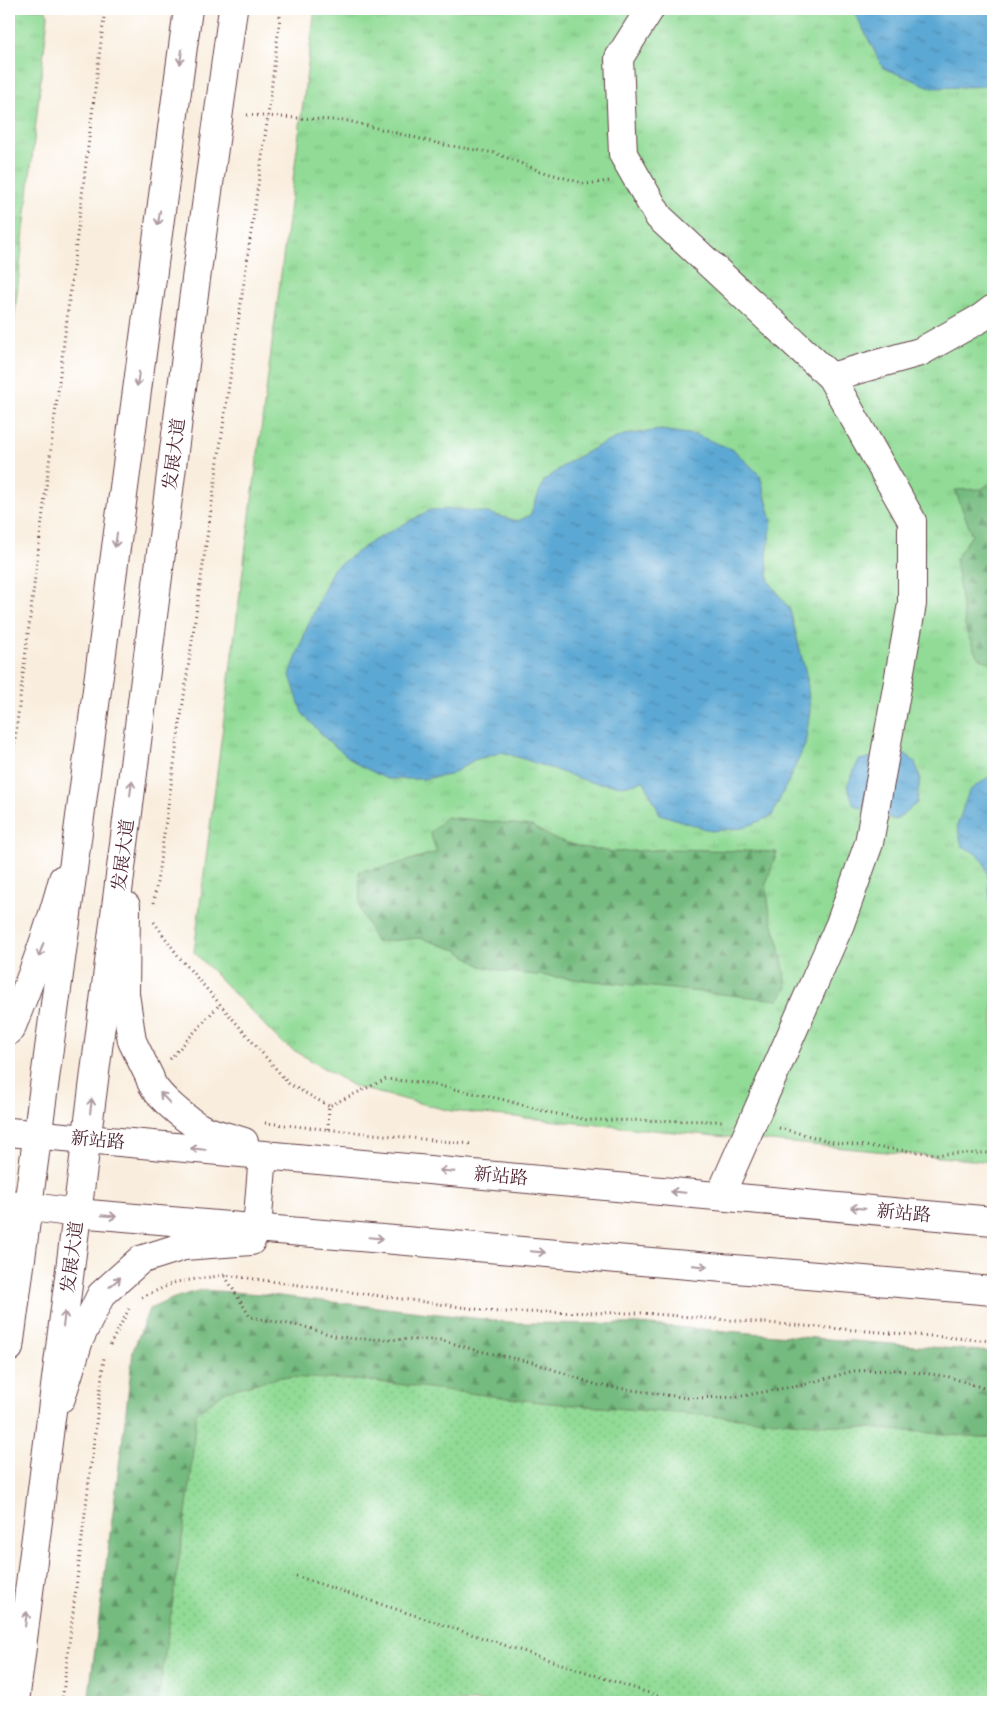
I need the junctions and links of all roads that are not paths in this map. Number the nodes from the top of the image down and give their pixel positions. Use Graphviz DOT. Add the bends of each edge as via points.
graph roads {
  1 [pos="188,9"];
  2 [pos="232,9"];
  3 [pos="650,9"];
  4 [pos="993,309"];
  5 [pos="831,377"];
  6 [pos="79,819"];
  7 [pos="127,826"];
  8 [pos="9,1031"];
  9 [pos="9,1132"];
  10 [pos="37,1134"];
  11 [pos="87,1138"];
  12 [pos="263,1154"];
  13 [pos="356,1163"];
  14 [pos="720,1196"];
  15 [pos="18,1205"];
  16 [pos="77,1213"];
  17 [pos="993,1221"];
  18 [pos="257,1228"];
  19 [pos="334,1235"];
  20 [pos="993,1291"];
  21 [pos="9,1348"];
  22 [pos="49,1438"];
  23 [pos="15,1702"];
  1 -- 6 [label="street, one-way"];
  7 -- 2 [label="street, 发展大道, one-way"];
  3 -- 5 [label="street" via="619,58 623,154 659,217"];
  4 -- 5 [label="street" via="920,352"];
  5 -- 14 [label="street" via="912,521 912,604 869,843 840,924"];
  6 -- 8 [label="street, one-way" via="55,910"];
  6 -- 10 [label="street"];
  11 -- 7 [label="street, 发展大道, one-way"];
  13 -- 7 [label="street, one-way" via="245,1142 200,1127 174,1109 151,1084 132,1041 125,994"];
  9 -- 10 [label="street, 新站路"];
  10 -- 11 [label="street, 新站路"];
  10 -- 15 [label="street"];
  12 -- 11 [label="street, 新站路, one-way"];
  11 -- 16 [label="street, 发展大道"];
  12 -- 13 [label="street, 新站路"];
  12 -- 18 [label="street"];
  14 -- 13 [label="street, 新站路, one-way"];
  17 -- 14 [label="street, 新站路, one-way"];
  15 -- 16 [label="street"];
  15 -- 21 [label="street"];
  16 -- 18 [label="street, one-way"];
  22 -- 16 [label="street, 发展大道, one-way"];
  18 -- 19 [label="street"];
  19 -- 20 [label="street, one-way"];
  22 -- 19 [label="street, one-way" via="79,1340 101,1295 140,1260 184,1246"];
  23 -- 22 [label="street, 发展大道, one-way"];
}
